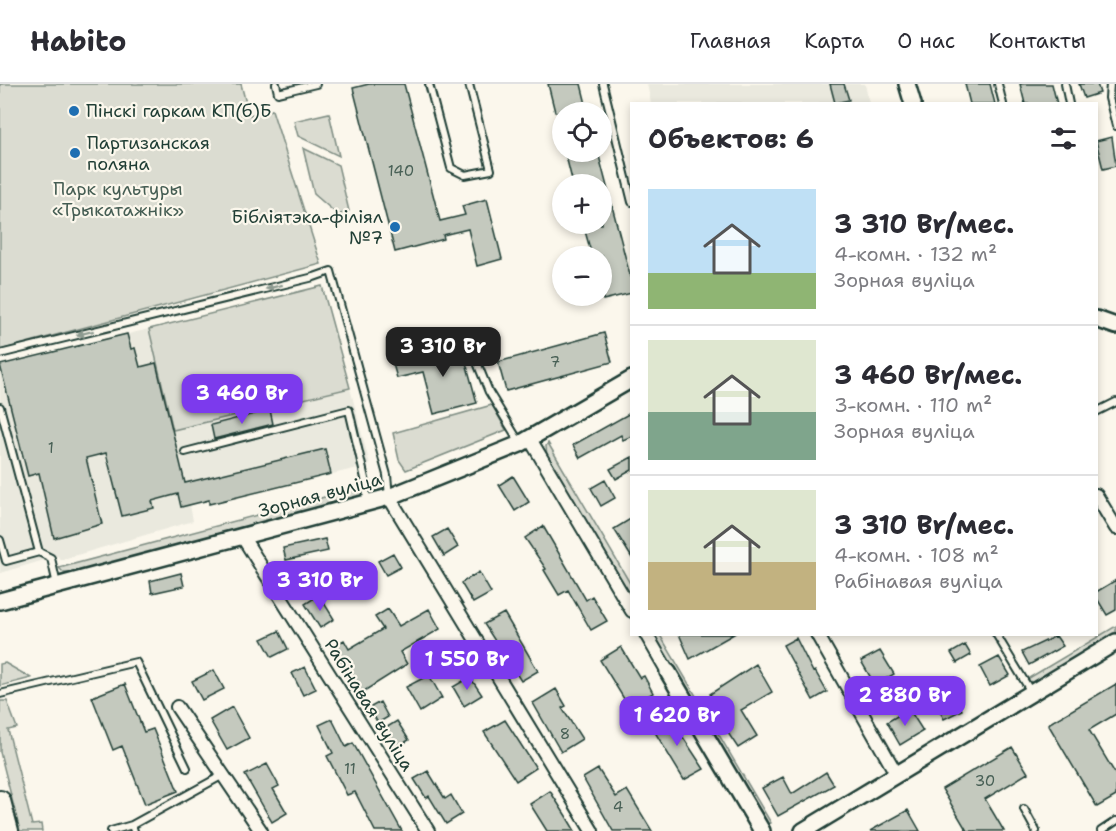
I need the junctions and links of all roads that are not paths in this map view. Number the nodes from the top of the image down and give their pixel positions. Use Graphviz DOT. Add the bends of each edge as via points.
graph roads {
  1 [pos="276,84"];
  2 [pos="316,84"];
  3 [pos="429,84"];
  4 [pos="469,84"];
  5 [pos="603,84"];
  6 [pos="908,84"];
  7 [pos="998,84"];
  8 [pos="1065,84"];
  9 [pos="1110,84"];
  10 [pos="1113,97"];
  11 [pos="912,102"];
  12 [pos="1002,102"];
  13 [pos="1069,102"];
  14 [pos="1116,126"];
  15 [pos="630,194"];
  16 [pos="1098,320"];
  17 [pos="1116,326"];
  18 [pos="0,354"];
  19 [pos="478,365"];
  20 [pos="630,381"];
  21 [pos="1116,402"];
  22 [pos="0,408"];
  23 [pos="1098,411"];
  24 [pos="525,441"];
  25 [pos="185,452"];
  26 [pos="389,497"];
  27 [pos="1098,498"];
  28 [pos="367,504"];
  29 [pos="1116,528"];
  30 [pos="242,536"];
  31 [pos="0,540"];
  32 [pos="39,552"];
  33 [pos="58,586"];
  34 [pos="0,601"];
  35 [pos="630,608"];
  36 [pos="647,636"];
  37 [pos="818,636"];
  38 [pos="997,636"];
  39 [pos="1116,642"];
  40 [pos="668,672"];
  41 [pos="1032,693"];
  42 [pos="0,694"];
  43 [pos="177,707"];
  44 [pos="187,768"];
  45 [pos="223,775"];
  46 [pos="897,775"];
  47 [pos="0,801"];
  48 [pos="1024,809"];
  49 [pos="1116,821"];
  50 [pos="133,828"];
  51 [pos="8,831"];
  52 [pos="111,831"];
  53 [pos="261,831"];
  54 [pos="428,831"];
  55 [pos="592,831"];
  56 [pos="762,831"];
  57 [pos="803,831"];
  58 [pos="1036,831"];
  59 [pos="1101,831"];
  1 -- 2 [label="lane" via="278,93"];
  3 -- 4 [label="lane" via="452,168 465,175 491,170"];
  5 -- 15 [label="lane"];
  6 -- 11 [label="street"];
  7 -- 12 [label="lane"];
  8 -- 13 [label="lane"];
  9 -- 10 [label="lane"];
  10 -- 14 [label="lane"];
  16 -- 17 [label="street"];
  26 -- 18 [label="lane, one-way" via="387,475 331,271"];
  19 -- 24 [label="lane" via="489,392"];
  20 -- 24 [label="street, Зорная вуліца"];
  21 -- 23 [label="lane"];
  22 -- 32 [label="lane"];
  24 -- 26 [label="street, Зорная вуліца"];
  24 -- 35 [label="street"];
  25 -- 28 [label="lane" via="348,410 366,483"];
  26 -- 28 [label="street, Зорная вуліца"];
  26 -- 55 [label="street"];
  27 -- 29 [label="street"];
  28 -- 30 [label="street, Зорная вуліца"];
  30 -- 33 [label="street, Зорная вуліца"];
  30 -- 54 [label="street, Рабінавая вуліца"];
  31 -- 32 [label="lane" via="6,561"];
  32 -- 33 [label="lane" via="51,558"];
  33 -- 34 [label="street, Зорная вуліца"];
  36 -- 40 [label="street"];
  37 -- 46 [label="street"];
  38 -- 41 [label="lane"];
  39 -- 41 [label="street"];
  40 -- 56 [label="street"];
  41 -- 46 [label="street"];
  42 -- 44 [label="lane" via="136,662"];
  43 -- 45 [label="street"];
  45 -- 50 [label="lane"];
  45 -- 53 [label="street"];
  46 -- 57 [label="street"];
  47 -- 51 [label="main road"];
  48 -- 58 [label="lane"];
  49 -- 59 [label="lane"];
  50 -- 52 [label="lane"];
}
